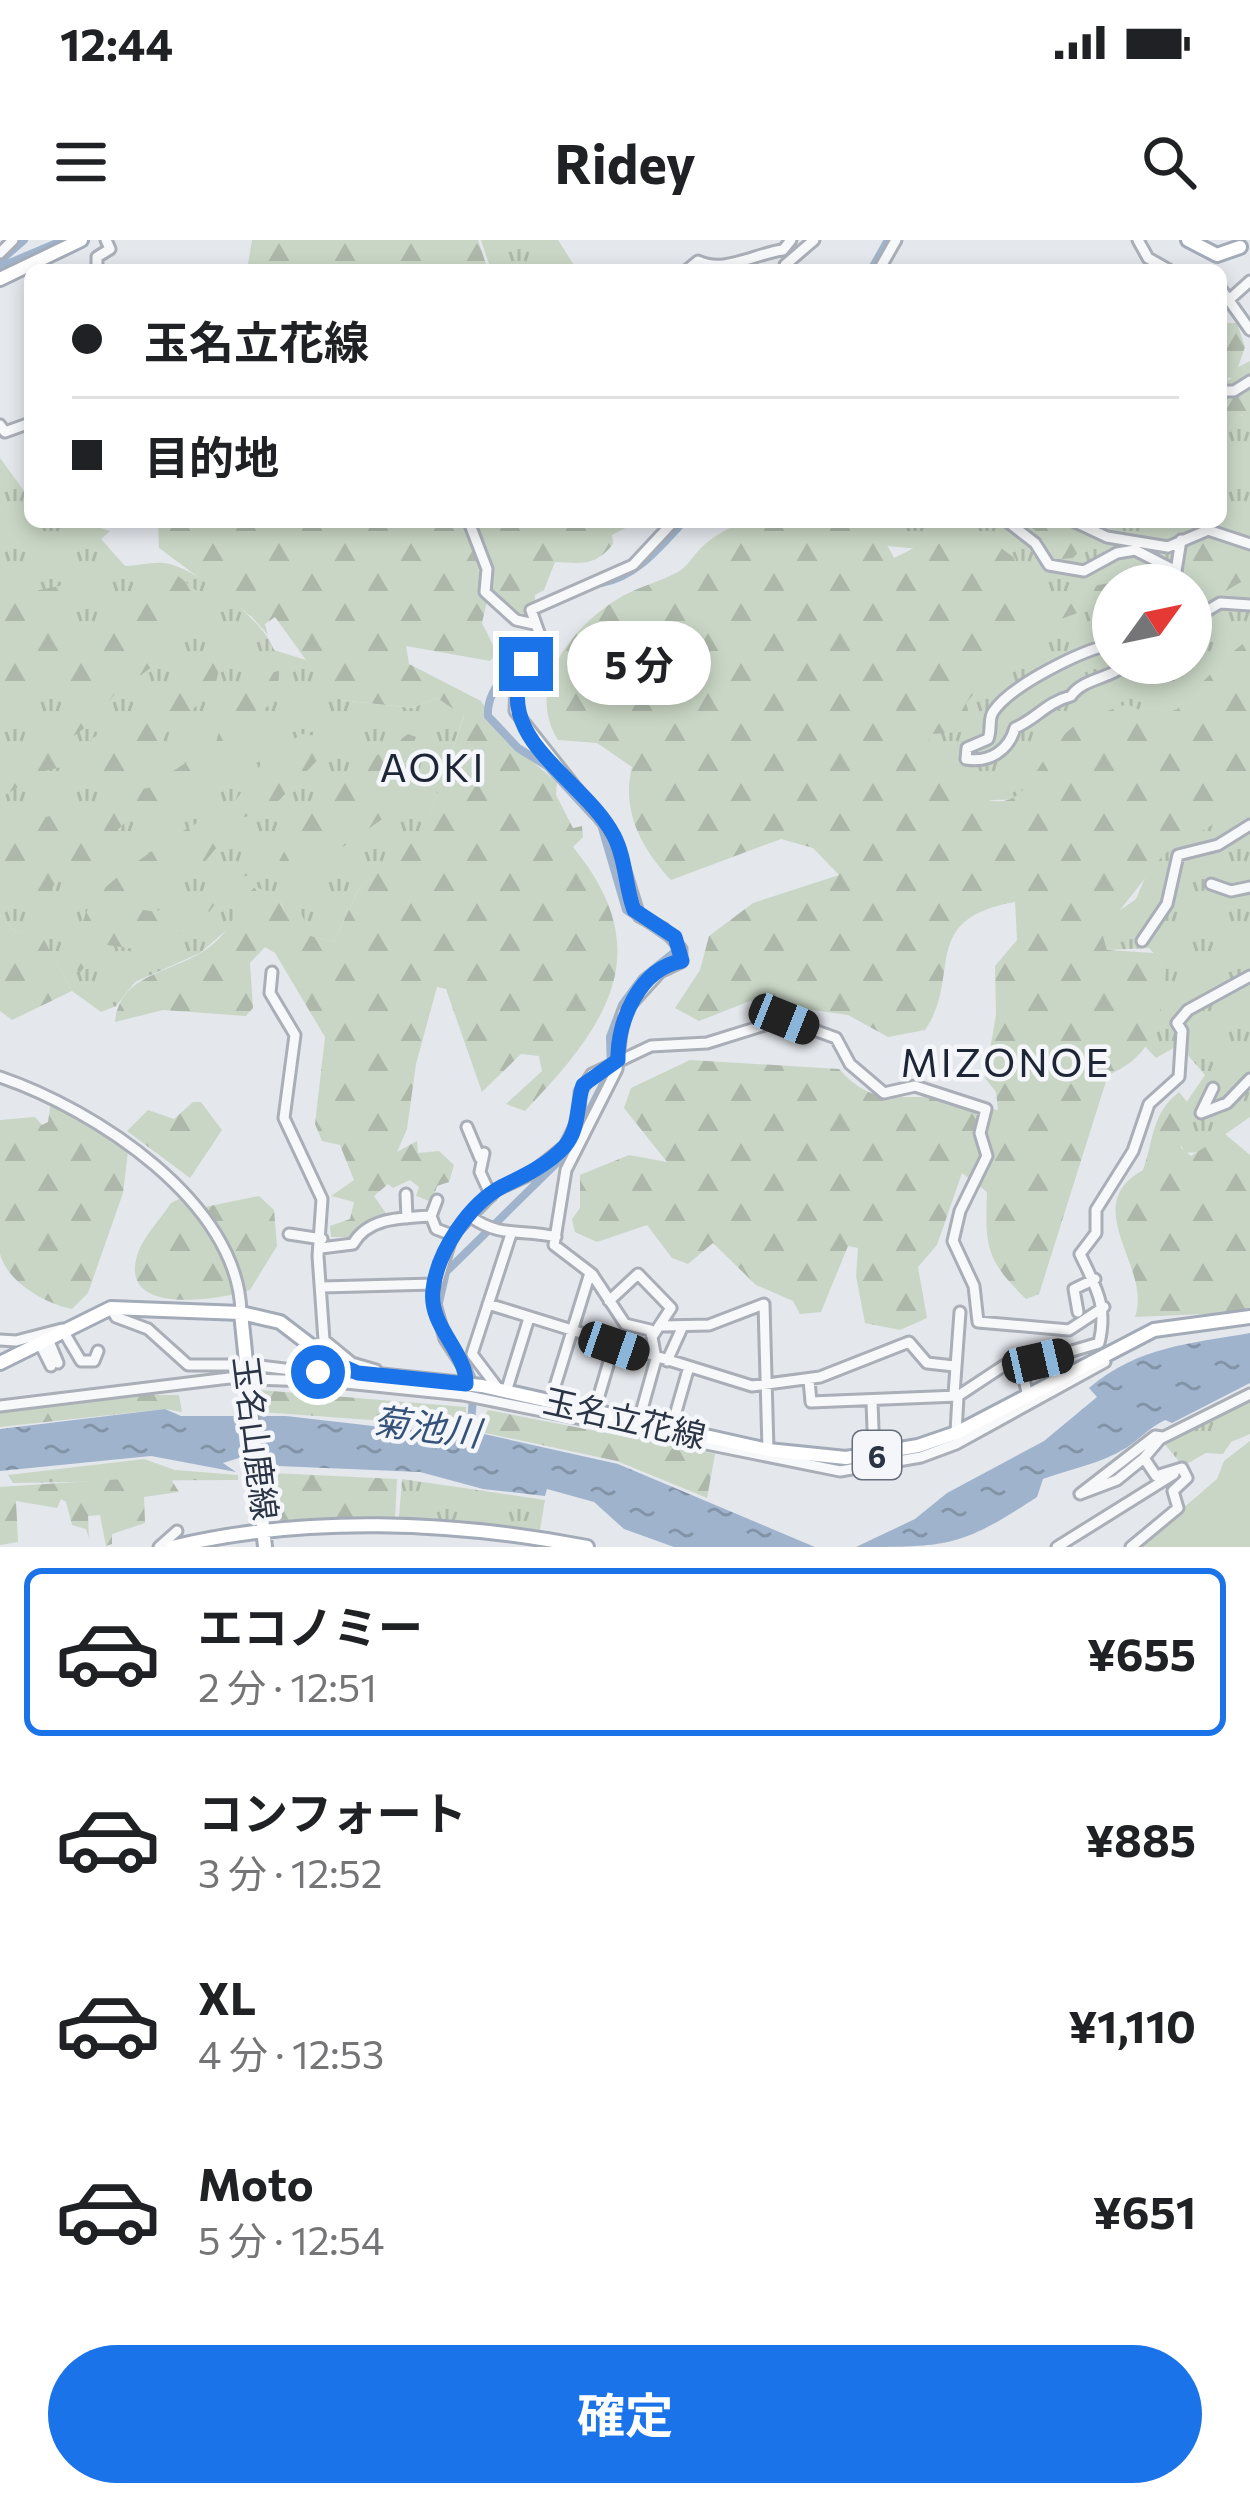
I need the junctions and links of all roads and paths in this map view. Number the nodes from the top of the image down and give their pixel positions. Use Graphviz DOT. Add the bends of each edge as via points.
graph roads {
  1 [pos="13,240"];
  2 [pos="81,240"];
  3 [pos="106,240"];
  4 [pos="791,240"];
  5 [pos="814,240"];
  6 [pos="1138,240"];
  7 [pos="1188,240"];
  8 [pos="1240,247"];
  9 [pos="0,253"];
  10 [pos="31,264"];
  11 [pos="97,264"];
  12 [pos="720,264"];
  13 [pos="787,264"];
  14 [pos="1158,264"];
  15 [pos="1250,281"];
  16 [pos="1227,294"];
  17 [pos="1231,298"];
  18 [pos="1250,330"];
  19 [pos="471,528"];
  20 [pos="667,528"];
  21 [pos="1015,528"];
  22 [pos="1088,528"];
  23 [pos="1203,528"];
  24 [pos="1212,528"];
  25 [pos="1181,540"];
  26 [pos="1250,544"];
  27 [pos="1250,604"];
  28 [pos="1212,608"];
  29 [pos="534,624"];
  30 [pos="1092,648"];
  31 [pos="1092,680"];
  32 [pos="1250,825"];
  33 [pos="1210,884"];
  34 [pos="1250,887"];
  35 [pos="1142,941"];
  36 [pos="272,973"];
  37 [pos="1250,976"];
  38 [pos="613,1062"];
  39 [pos="0,1077"];
  40 [pos="1250,1079"];
  41 [pos="1214,1088"];
  42 [pos="467,1127"];
  43 [pos="491,1196"];
  44 [pos="402,1200"];
  45 [pos="437,1200"];
  46 [pos="431,1216"];
  47 [pos="471,1217"];
  48 [pos="407,1218"];
  49 [pos="289,1234"];
  50 [pos="511,1234"];
  51 [pos="452,1235"];
  52 [pos="556,1237"];
  53 [pos="322,1243"];
  54 [pos="590,1273"];
  55 [pos="1095,1279"];
  56 [pos="434,1284"];
  57 [pos="322,1287"];
  58 [pos="609,1301"];
  59 [pos="488,1304"];
  60 [pos="1104,1307"];
  61 [pos="112,1308"];
  62 [pos="960,1312"];
  63 [pos="1078,1312"];
  64 [pos="241,1313"];
  65 [pos="1250,1317"];
  66 [pos="529,1318"];
  67 [pos="662,1326"];
  68 [pos="682,1328"];
  69 [pos="62,1330"];
  70 [pos="572,1331"];
  71 [pos="652,1337"];
  72 [pos="0,1340"];
  73 [pos="44,1341"];
  74 [pos="1122,1345"];
  75 [pos="614,1346"];
  76 [pos="98,1352"];
  77 [pos="1064,1355"];
  78 [pos="1018,1356"];
  79 [pos="82,1360"];
  80 [pos="662,1360"];
  81 [pos="331,1361"];
  82 [pos="0,1364"];
  83 [pos="54,1364"];
  84 [pos="954,1366"];
  85 [pos="202,1368"];
  86 [pos="688,1370"];
  87 [pos="247,1372"];
  88 [pos="1068,1375"];
  89 [pos="82,1376"];
  90 [pos="419,1379"];
  91 [pos="809,1380"];
  92 [pos="175,1383"];
  93 [pos="764,1384"];
  94 [pos="473,1390"];
  95 [pos="503,1391"];
  96 [pos="1250,1394"];
  97 [pos="956,1395"];
  98 [pos="1028,1397"];
  99 [pos="551,1399"];
  100 [pos="872,1402"];
  101 [pos="0,1406"];
  102 [pos="595,1409"];
  103 [pos="639,1420"];
  104 [pos="671,1429"];
  105 [pos="956,1433"];
  106 [pos="1163,1437"];
  107 [pos="768,1450"];
  108 [pos="874,1456"];
  109 [pos="1144,1458"];
  110 [pos="1182,1468"];
  111 [pos="177,1531"];
  112 [pos="264,1536"];
  113 [pos="159,1547"];
  114 [pos="172,1547"];
  115 [pos="586,1547"];
  116 [pos="1057,1547"];
  117 [pos="1130,1547"];
  1 -- 9 [label="street"];
  2 -- 10 [label="main road"];
  3 -- 11 [label="street" via="110,249"];
  4 -- 12 [label="street" via="783,250"];
  5 -- 13 [label="street"];
  6 -- 14 [label="street"];
  7 -- 8 [label="main road" via="1217,255"];
  15 -- 17 [label="street"];
  16 -- 17 [label="street"];
  17 -- 18 [label="street"];
  19 -- 29 [label="street" via="488,569 485,592 516,620"];
  20 -- 29 [label="street" via="622,572 535,606"];
  21 -- 25 [label="street" via="1049,565 1084,571 1135,550 1176,571"];
  22 -- 25 [label="street" via="1168,547"];
  23 -- 25 [label="street"];
  24 -- 26 [label="street"];
  27 -- 28 [label="street"];
  29 -- 38 [label="street" via="539,651 516,684 517,717 614,836 639,916 664,928 681,949 680,962 623,1013"];
  30 -- 31 [label="street" via="994,710 988,739 968,748 966,759 999,754 1015,728"];
  32 -- 35 [label="street" via="1218,845 1178,855 1166,904"];
  33 -- 34 [label="street" via="1231,892"];
  36 -- 53 [label="street" via="270,993 295,1035 284,1118 322,1199"];
  37 -- 55 [label="street" via="1178,1023 1179,1077 1149,1104 1081,1252"];
  38 -- 43 [label="street" via="583,1085 565,1146"];
  38 -- 52 [label="street" via="613,1082 566,1170"];
  38 -- 60 [label="street" via="651,1046 707,1043 784,1019 836,1038 850,1064 884,1093 916,1086 986,1109 986,1156 953,1241 974,1286 978,1322 1069,1330"];
  39 -- 64 [label="street" via="159,1166 230,1259"];
  40 -- 41 [label="street" via="1227,1103 1201,1113"];
  42 -- 43 [label="street"];
  43 -- 47 [label="street"];
  44 -- 48 [label="street"];
  45 -- 46 [label="street"];
  46 -- 48 [label="street"];
  46 -- 51 [label="street"];
  47 -- 50 [label="street"];
  47 -- 51 [label="street"];
  48 -- 53 [label="street" via="369,1225 353,1244"];
  49 -- 53 [label="street"];
  50 -- 52 [label="street"];
  50 -- 59 [label="street"];
  51 -- 56 [label="street"];
  52 -- 54 [label="street" via="560,1252"];
  53 -- 57 [label="street"];
  54 -- 58 [label="street"];
  54 -- 70 [label="street"];
  55 -- 60 [label="street"];
  55 -- 63 [label="street" via="1074,1289"];
  56 -- 57 [label="street"];
  56 -- 94 [label="street" via="440,1326"];
  57 -- 90 [label="street" via="321,1337 352,1363"];
  58 -- 67 [label="street" via="641,1274 671,1308"];
  58 -- 71 [label="street" via="625,1324"];
  59 -- 66 [label="street"];
  59 -- 95 [label="street" via="472,1354"];
  60 -- 77 [label="street" via="1099,1343"];
  61 -- 64 [label="main road, 玉名立花線 / 6"];
  61 -- 69 [label="main road, 玉名立花線 / 6"];
  61 -- 85 [label="street"];
  62 -- 84 [label="street"];
  64 -- 81 [label="main road, 玉名立花線 / 6" via="293,1329"];
  64 -- 87 [label="main road, 玉名山鹿線"];
  65 -- 74 [label="main road, 玉名立花線 / 6" via="1164,1327"];
  66 -- 70 [label="street"];
  66 -- 95 [label="street"];
  67 -- 68 [label="street"];
  67 -- 71 [label="street"];
  68 -- 80 [label="street"];
  68 -- 93 [label="street" via="764,1304"];
  69 -- 72 [label="street, 6"];
  69 -- 73 [label="main road, 玉名立花線 / 6"];
  69 -- 79 [label="street"];
  70 -- 75 [label="street"];
  70 -- 99 [label="street"];
  71 -- 80 [label="street"];
  73 -- 82 [label="main road, 玉名立花線 / 6"];
  73 -- 83 [label="street"];
  74 -- 88 [label="main road, 玉名立花線 / 6"];
  74 -- 94 [label="street" via="989,1430 922,1456 840,1471"];
  75 -- 80 [label="street"];
  75 -- 102 [label="street"];
  76 -- 79 [label="street"];
  77 -- 78 [label="street"];
  77 -- 88 [label="street"];
  78 -- 97 [label="street"];
  78 -- 98 [label="street"];
  79 -- 89 [label="street"];
  80 -- 86 [label="street"];
  80 -- 103 [label="street"];
  81 -- 87 [label="street" via="318,1372"];
  81 -- 90 [label="main road, 玉名立花線 / 6" via="358,1373"];
  84 -- 91 [label="street" via="927,1363 909,1342"];
  84 -- 97 [label="street"];
  85 -- 87 [label="street"];
  85 -- 92 [label="street"];
  86 -- 93 [label="street"];
  86 -- 104 [label="street"];
  87 -- 92 [label="street"];
  87 -- 94 [label="street"];
  87 -- 112 [label="main road, 玉名山鹿線"];
  88 -- 98 [label="main road, 玉名立花線 / 6"];
  90 -- 94 [label="main road, 玉名立花線 / 6"];
  91 -- 93 [label="street"];
  91 -- 100 [label="street" via="811,1402"];
  92 -- 101 [label="street"];
  93 -- 107 [label="street"];
  94 -- 95 [label="main road, 玉名立花線 / 6"];
  95 -- 99 [label="main road, 玉名立花線 / 6"];
  96 -- 106 [label="street"];
  97 -- 100 [label="street"];
  97 -- 105 [label="street"];
  98 -- 105 [label="main road, 玉名立花線 / 6"];
  99 -- 102 [label="main road, 玉名立花線 / 6"];
  100 -- 108 [label="street"];
  102 -- 103 [label="main road, 玉名立花線 / 6"];
  103 -- 104 [label="main road, 玉名立花線 / 6"];
  104 -- 107 [label="main road, 玉名立花線 / 6"];
  105 -- 108 [label="main road, 玉名立花線 / 6"];
  106 -- 109 [label="street"];
  106 -- 109 [label="street" via="1080,1494"];
  107 -- 108 [label="main road, 玉名立花線 / 6"];
  109 -- 110 [label="street" via="1156,1476"];
  110 -- 116 [label="street"];
  110 -- 117 [label="street" via="1185,1481 1172,1492 1178,1508"];
  111 -- 113 [label="street"];
  112 -- 114 [label="main road"];
  112 -- 115 [label="main road, 玉名山鹿線" via="362,1526 452,1529"];
}
